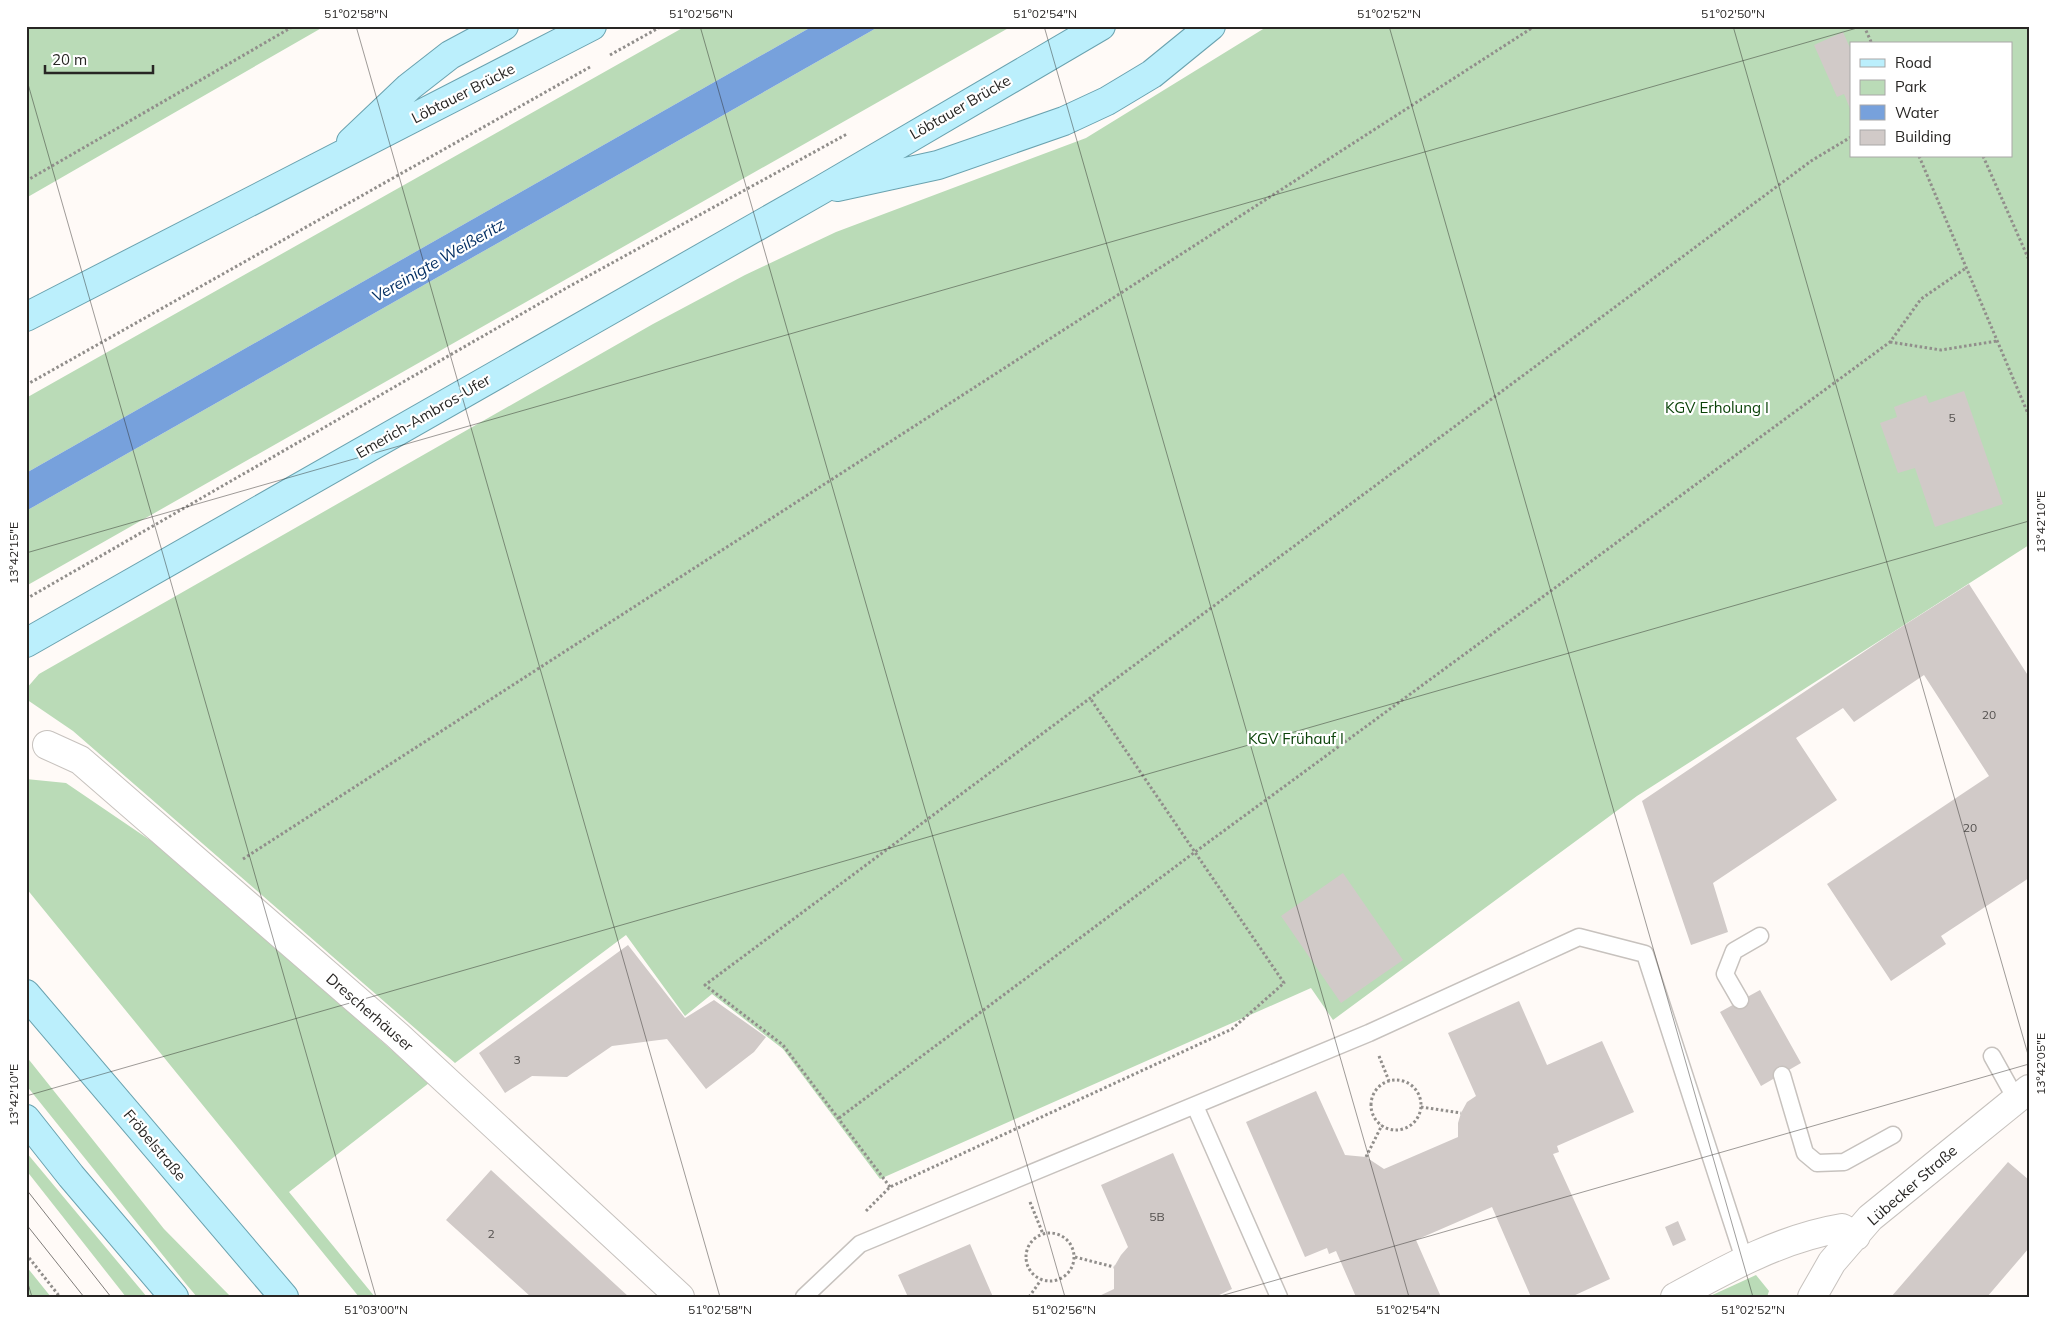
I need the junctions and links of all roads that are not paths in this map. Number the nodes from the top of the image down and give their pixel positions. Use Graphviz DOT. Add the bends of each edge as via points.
graph roads {
  1 [pos="504,26"];
  2 [pos="592,26"];
  3 [pos="1101,26"];
  4 [pos="1211,26"];
  5 [pos="334,159"];
  6 [pos="821,190"];
  7 [pos="26,317"];
  8 [pos="26,643"];
  9 [pos="47,745"];
  10 [pos="1760,936"];
  11 [pos="26,994"];
  12 [pos="1740,1000"];
  13 [pos="1992,1056"];
  14 [pos="1782,1075"];
  15 [pos="2022,1094"];
  16 [pos="1195,1106"];
  17 [pos="26,1119"];
  18 [pos="1892,1135"];
  19 [pos="1856,1236"];
  20 [pos="1744,1259"];
  21 [pos="174,1297"];
  22 [pos="284,1297"];
  23 [pos="680,1297"];
  24 [pos="804,1297"];
  25 [pos="1279,1297"];
  26 [pos="1675,1297"];
  27 [pos="1812,1297"];
  1 -- 5 [label="main road" via="443,60 374,118"];
  2 -- 5 [label="main road, Löbtauer Brücke"];
  3 -- 6 [label="main road, Löbtauer Brücke"];
  4 -- 6 [label="main road" via="1152,74 1106,102 1064,121 938,165"];
  5 -- 7 [label="main road"];
  6 -- 8 [label="main road, Emerich-Ambros-Ufer"];
  9 -- 23 [label="street, Drescherhäuser" via="80,760 397,1035"];
  10 -- 12 [label="lane" via="1734,951 1725,974"];
  11 -- 22 [label="main road, Fröbelstraße"];
  13 -- 15 [label="lane"];
  14 -- 18 [label="lane" via="1805,1154 1817,1163 1844,1162"];
  15 -- 19 [label="street, Lübecker Straße" via="1870,1218"];
  16 -- 20 [label="lane" via="1369,1033 1579,937 1645,954"];
  16 -- 24 [label="lane" via="860,1244"];
  16 -- 25 [label="lane"];
  17 -- 21 [label="main road"];
  19 -- 20 [label="street" via="1842,1228 1827,1230"];
  19 -- 27 [label="street, Lübecker Straße" via="1832,1262"];
  20 -- 26 [label="street"];
}
